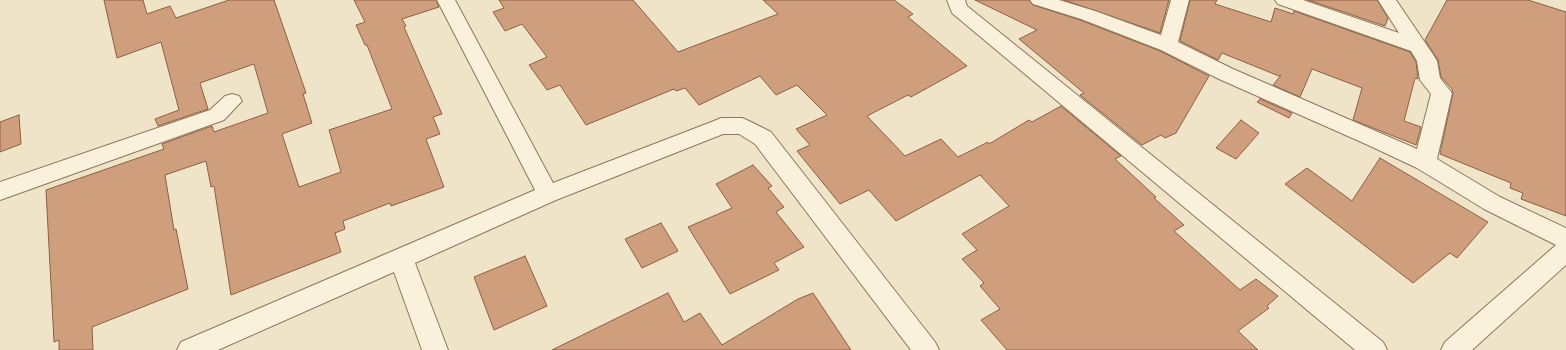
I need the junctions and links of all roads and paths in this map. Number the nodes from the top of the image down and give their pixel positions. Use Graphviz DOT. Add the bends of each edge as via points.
graph roads {
  1 [pos="446,0"];
  2 [pos="956,0"];
  3 [pos="1039,0"];
  4 [pos="1180,0"];
  5 [pos="1284,0"];
  6 [pos="1387,0"];
  7 [pos="1168,45"];
  8 [pos="1418,46"];
  9 [pos="232,100"];
  10 [pos="1425,162"];
  11 [pos="0,192"];
  12 [pos="548,194"];
  13 [pos="1566,238"];
  14 [pos="1566,250"];
  15 [pos="401,258"];
  16 [pos="190,350"];
  17 [pos="435,350"];
  18 [pos="926,350"];
  19 [pos="1374,350"];
  20 [pos="1454,350"];
  1 -- 12 [label="street"];
  2 -- 19 [label="street" via="959,9"];
  3 -- 7 [label="street"];
  4 -- 7 [label="street"];
  5 -- 8 [label="street"];
  6 -- 8 [label="street"];
  7 -- 10 [label="street" via="1226,74"];
  8 -- 10 [label="street" via="1427,61 1430,80 1442,93"];
  9 -- 11 [label="street" via="217,115"];
  10 -- 13 [label="street" via="1492,203"];
  12 -- 15 [label="street"];
  12 -- 18 [label="street" via="721,126 742,126 763,138"];
  14 -- 20 [label="street"];
  15 -- 16 [label="street"];
  15 -- 17 [label="street"];
}
